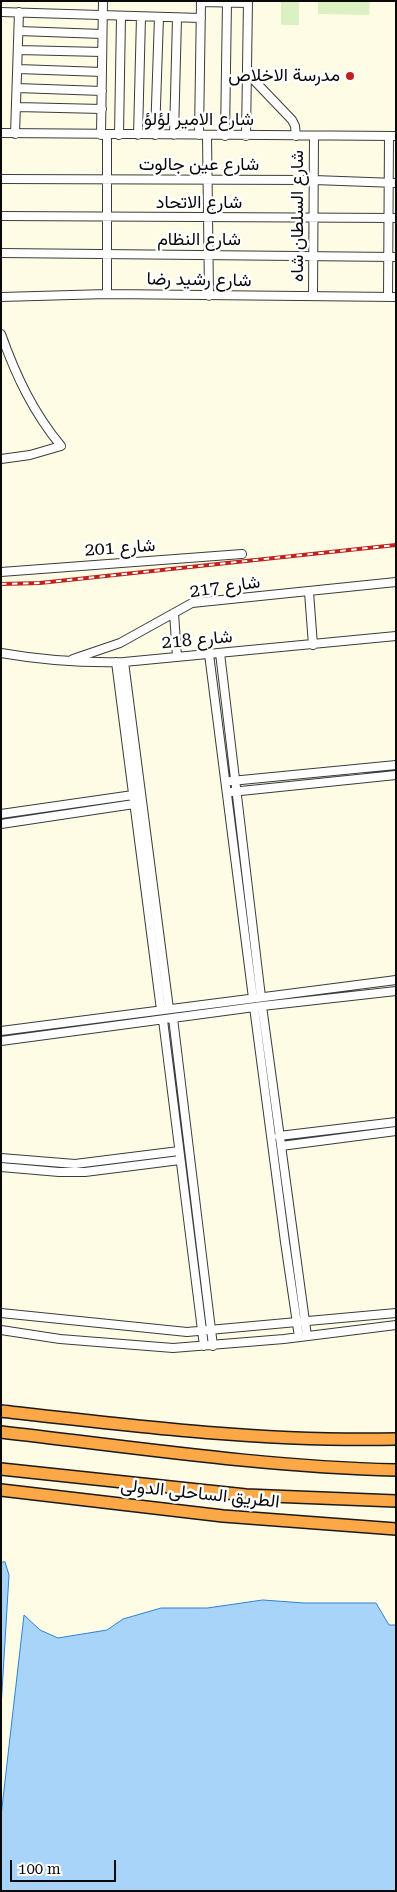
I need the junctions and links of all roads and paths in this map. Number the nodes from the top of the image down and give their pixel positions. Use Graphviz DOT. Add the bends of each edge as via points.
graph roads {
  1 [pos="102,1"];
  2 [pos="201,2"];
  3 [pos="227,2"];
  4 [pos="248,2"];
  5 [pos="1,12"];
  6 [pos="20,12"];
  7 [pos="102,15"];
  8 [pos="121,16"];
  9 [pos="141,16"];
  10 [pos="158,17"];
  11 [pos="177,18"];
  12 [pos="201,18"];
  13 [pos="19,31"];
  14 [pos="102,34"];
  15 [pos="18,50"];
  16 [pos="102,52"];
  17 [pos="18,69"];
  18 [pos="102,72"];
  19 [pos="248,74"];
  20 [pos="17,88"];
  21 [pos="102,90"];
  22 [pos="17,107"];
  23 [pos="102,109"];
  24 [pos="1,133"];
  25 [pos="15,134"];
  26 [pos="104,135"];
  27 [pos="119,135"];
  28 [pos="138,135"];
  29 [pos="155,135"];
  30 [pos="174,135"];
  31 [pos="203,135"];
  32 [pos="225,136"];
  33 [pos="246,136"];
  34 [pos="296,136"];
  35 [pos="314,136"];
  36 [pos="392,136"];
  37 [pos="1,179"];
  38 [pos="108,180"];
  39 [pos="208,180"];
  40 [pos="314,180"];
  41 [pos="392,183"];
  42 [pos="1,216"];
  43 [pos="107,217"];
  44 [pos="208,218"];
  45 [pos="392,218"];
  46 [pos="314,219"];
  47 [pos="1,254"];
  48 [pos="107,254"];
  49 [pos="208,256"];
  50 [pos="313,256"];
  51 [pos="392,256"];
  52 [pos="107,294"];
  53 [pos="209,296"];
  54 [pos="313,296"];
  55 [pos="1,297"];
  56 [pos="392,297"];
  57 [pos="1,334"];
  58 [pos="1,459"];
  59 [pos="242,554"];
  60 [pos="1,572"];
  61 [pos="396,582"];
  62 [pos="309,592"];
  63 [pos="174,613"];
  64 [pos="396,636"];
  65 [pos="313,645"];
  66 [pos="1,653"];
  67 [pos="220,653"];
  68 [pos="209,654"];
  69 [pos="177,657"];
  70 [pos="69,660"];
  71 [pos="120,662"];
  72 [pos="133,765"];
  73 [pos="396,765"];
  74 [pos="396,775"];
  75 [pos="235,780"];
  76 [pos="226,781"];
  77 [pos="237,791"];
  78 [pos="227,793"];
  79 [pos="133,795"];
  80 [pos="134,804"];
  81 [pos="1,814"];
  82 [pos="1,824"];
  83 [pos="234,844"];
  84 [pos="243,844"];
  85 [pos="146,860"];
  86 [pos="396,980"];
  87 [pos="396,991"];
  88 [pos="257,997"];
  89 [pos="258,1007"];
  90 [pos="165,1009"];
  91 [pos="173,1018"];
  92 [pos="162,1020"];
  93 [pos="1,1031"];
  94 [pos="1,1041"];
  95 [pos="396,1122"];
  96 [pos="396,1131"];
  97 [pos="279,1136"];
  98 [pos="281,1146"];
  99 [pos="180,1156"];
  100 [pos="1,1158"];
  101 [pos="1,1166"];
  102 [pos="1,1313"];
  103 [pos="396,1313"];
  104 [pos="306,1322"];
  105 [pos="297,1323"];
  106 [pos="396,1325"];
  107 [pos="1,1330"];
  108 [pos="211,1331"];
  109 [pos="202,1332"];
  110 [pos="307,1336"];
  111 [pos="299,1337"];
  112 [pos="204,1346"];
  113 [pos="213,1346"];
  114 [pos="1,1411"];
  115 [pos="1,1432"];
  116 [pos="396,1439"];
  117 [pos="1,1469"];
  118 [pos="396,1470"];
  119 [pos="1,1490"];
  120 [pos="396,1501"];
  121 [pos="396,1529"];
  1 -- 7 [label="street"];
  2 -- 3 [label="street"];
  2 -- 12 [label="street"];
  3 -- 4 [label="street"];
  3 -- 32 [label="street"];
  4 -- 19 [label="street"];
  5 -- 6 [label="street"];
  6 -- 7 [label="street"];
  6 -- 13 [label="street"];
  7 -- 8 [label="street"];
  7 -- 14 [label="street"];
  8 -- 9 [label="street"];
  8 -- 27 [label="street"];
  9 -- 10 [label="street"];
  9 -- 28 [label="street"];
  10 -- 11 [label="street"];
  10 -- 29 [label="street"];
  11 -- 12 [label="street"];
  11 -- 30 [label="street"];
  12 -- 31 [label="street"];
  13 -- 14 [label="street"];
  13 -- 15 [label="street"];
  14 -- 16 [label="street"];
  15 -- 16 [label="street"];
  15 -- 17 [label="street"];
  16 -- 18 [label="street"];
  17 -- 18 [label="street"];
  17 -- 20 [label="street"];
  18 -- 21 [label="street"];
  19 -- 33 [label="street"];
  19 -- 34 [label="street" via="292,120"];
  20 -- 21 [label="street"];
  20 -- 22 [label="street"];
  21 -- 23 [label="street"];
  22 -- 23 [label="street"];
  22 -- 25 [label="street"];
  23 -- 26 [label="street"];
  24 -- 25 [label="street, شارع الامير لؤلؤ"];
  25 -- 26 [label="street, شارع الامير لؤلؤ"];
  26 -- 27 [label="street, شارع الامير لؤلؤ"];
  26 -- 38 [label="street"];
  27 -- 28 [label="street, شارع الامير لؤلؤ"];
  28 -- 29 [label="street, شارع الامير لؤلؤ"];
  29 -- 30 [label="street, شارع الامير لؤلؤ"];
  30 -- 31 [label="street, شارع الامير لؤلؤ"];
  31 -- 32 [label="street, شارع الامير لؤلؤ"];
  31 -- 39 [label="street"];
  32 -- 33 [label="street, شارع الامير لؤلؤ"];
  33 -- 34 [label="street, شارع الامير لؤلؤ"];
  34 -- 35 [label="street, شارع الامير لؤلؤ"];
  35 -- 36 [label="street, شارع الامير لؤلؤ"];
  35 -- 40 [label="street, شارع السلطان شاه"];
  36 -- 41 [label="street"];
  37 -- 38 [label="street, شارع عين جالوت"];
  38 -- 39 [label="street, شارع عين جالوت"];
  38 -- 43 [label="street"];
  39 -- 40 [label="street, شارع عين جالوت"];
  39 -- 44 [label="street"];
  40 -- 41 [label="street, شارع عين جالوت"];
  40 -- 46 [label="street, شارع السلطان شاه"];
  41 -- 45 [label="street"];
  42 -- 43 [label="street, شارع الاتحاد"];
  43 -- 44 [label="street, شارع الاتحاد"];
  43 -- 48 [label="street"];
  44 -- 46 [label="street, شارع الاتحاد"];
  44 -- 49 [label="street"];
  45 -- 46 [label="street, شارع الاتحاد"];
  45 -- 51 [label="street"];
  46 -- 50 [label="street, شارع السلطان شاه"];
  47 -- 48 [label="street, شارع النظام"];
  48 -- 49 [label="street, شارع النظام"];
  48 -- 52 [label="street"];
  49 -- 50 [label="street, شارع النظام"];
  49 -- 53 [label="street"];
  50 -- 51 [label="street, شارع النظام"];
  50 -- 54 [label="street, شارع السلطان شاه"];
  51 -- 56 [label="street"];
  52 -- 53 [label="street, شارع رشيد رضا"];
  52 -- 55 [label="street, شارع رشيد رضا"];
  53 -- 54 [label="street, شارع رشيد رضا"];
  54 -- 56 [label="street, شارع رشيد رضا"];
  57 -- 58 [label="street" via="22,387 39,418 61,446"];
  59 -- 60 [label="street, شارع 201"];
  61 -- 62 [label="street, شارع 217"];
  62 -- 63 [label="street, شارع 217" via="192,603"];
  62 -- 65 [label="street"];
  63 -- 69 [label="street"];
  63 -- 70 [label="street, شارع 217" via="114,645"];
  64 -- 65 [label="street, شارع 218"];
  65 -- 67 [label="street, شارع 218"];
  66 -- 70 [label="street, شارع 218"];
  67 -- 68 [label="street, شارع 218"];
  67 -- 75 [label="street"];
  68 -- 69 [label="street, شارع 218"];
  68 -- 76 [label="street"];
  69 -- 71 [label="street, شارع 218"];
  70 -- 71 [label="street, شارع 218"];
  71 -- 72 [label="street"];
  72 -- 79 [label="street"];
  72 -- 85 [label="street"];
  73 -- 75 [label="street"];
  74 -- 77 [label="street"];
  75 -- 76 [label="street"];
  75 -- 77 [label="street"];
  76 -- 78 [label="street"];
  77 -- 78 [label="street"];
  77 -- 84 [label="street"];
  78 -- 83 [label="street"];
  79 -- 80 [label="street"];
  79 -- 81 [label="street"];
  80 -- 82 [label="street"];
  80 -- 85 [label="street"];
  83 -- 84 [label="street"];
  83 -- 88 [label="street"];
  84 -- 88 [label="street"];
  85 -- 90 [label="street"];
  86 -- 88 [label="street"];
  87 -- 89 [label="street"];
  88 -- 90 [label="street"];
  89 -- 91 [label="street"];
  89 -- 97 [label="street"];
  89 -- 105 [label="street" via="284,1242"];
  90 -- 93 [label="street"];
  91 -- 92 [label="street"];
  91 -- 108 [label="street"];
  92 -- 94 [label="street"];
  92 -- 99 [label="street"];
  95 -- 97 [label="street"];
  96 -- 98 [label="street"];
  97 -- 98 [label="street"];
  98 -- 104 [label="street"];
  99 -- 100 [label="street" via="74,1164"];
  99 -- 101 [label="street" via="85,1172"];
  99 -- 109 [label="street"];
  102 -- 109 [label="street"];
  103 -- 104 [label="street"];
  104 -- 105 [label="street"];
  104 -- 110 [label="street"];
  105 -- 108 [label="street"];
  105 -- 111 [label="street"];
  106 -- 110 [label="street"];
  107 -- 112 [label="street" via="141,1347"];
  108 -- 109 [label="street"];
  108 -- 113 [label="street"];
  109 -- 112 [label="street"];
  110 -- 111 [label="street"];
  111 -- 113 [label="street"];
  112 -- 113 [label="street"];
  114 -- 116 [label="highway" via="258,1436"];
  115 -- 118 [label="highway" via="213,1457"];
  117 -- 120 [label="highway, الطريق الساحلى الدولى" via="246,1495"];
  119 -- 121 [label="highway, الطريق الساحلى الدولى" via="223,1516"];
}
